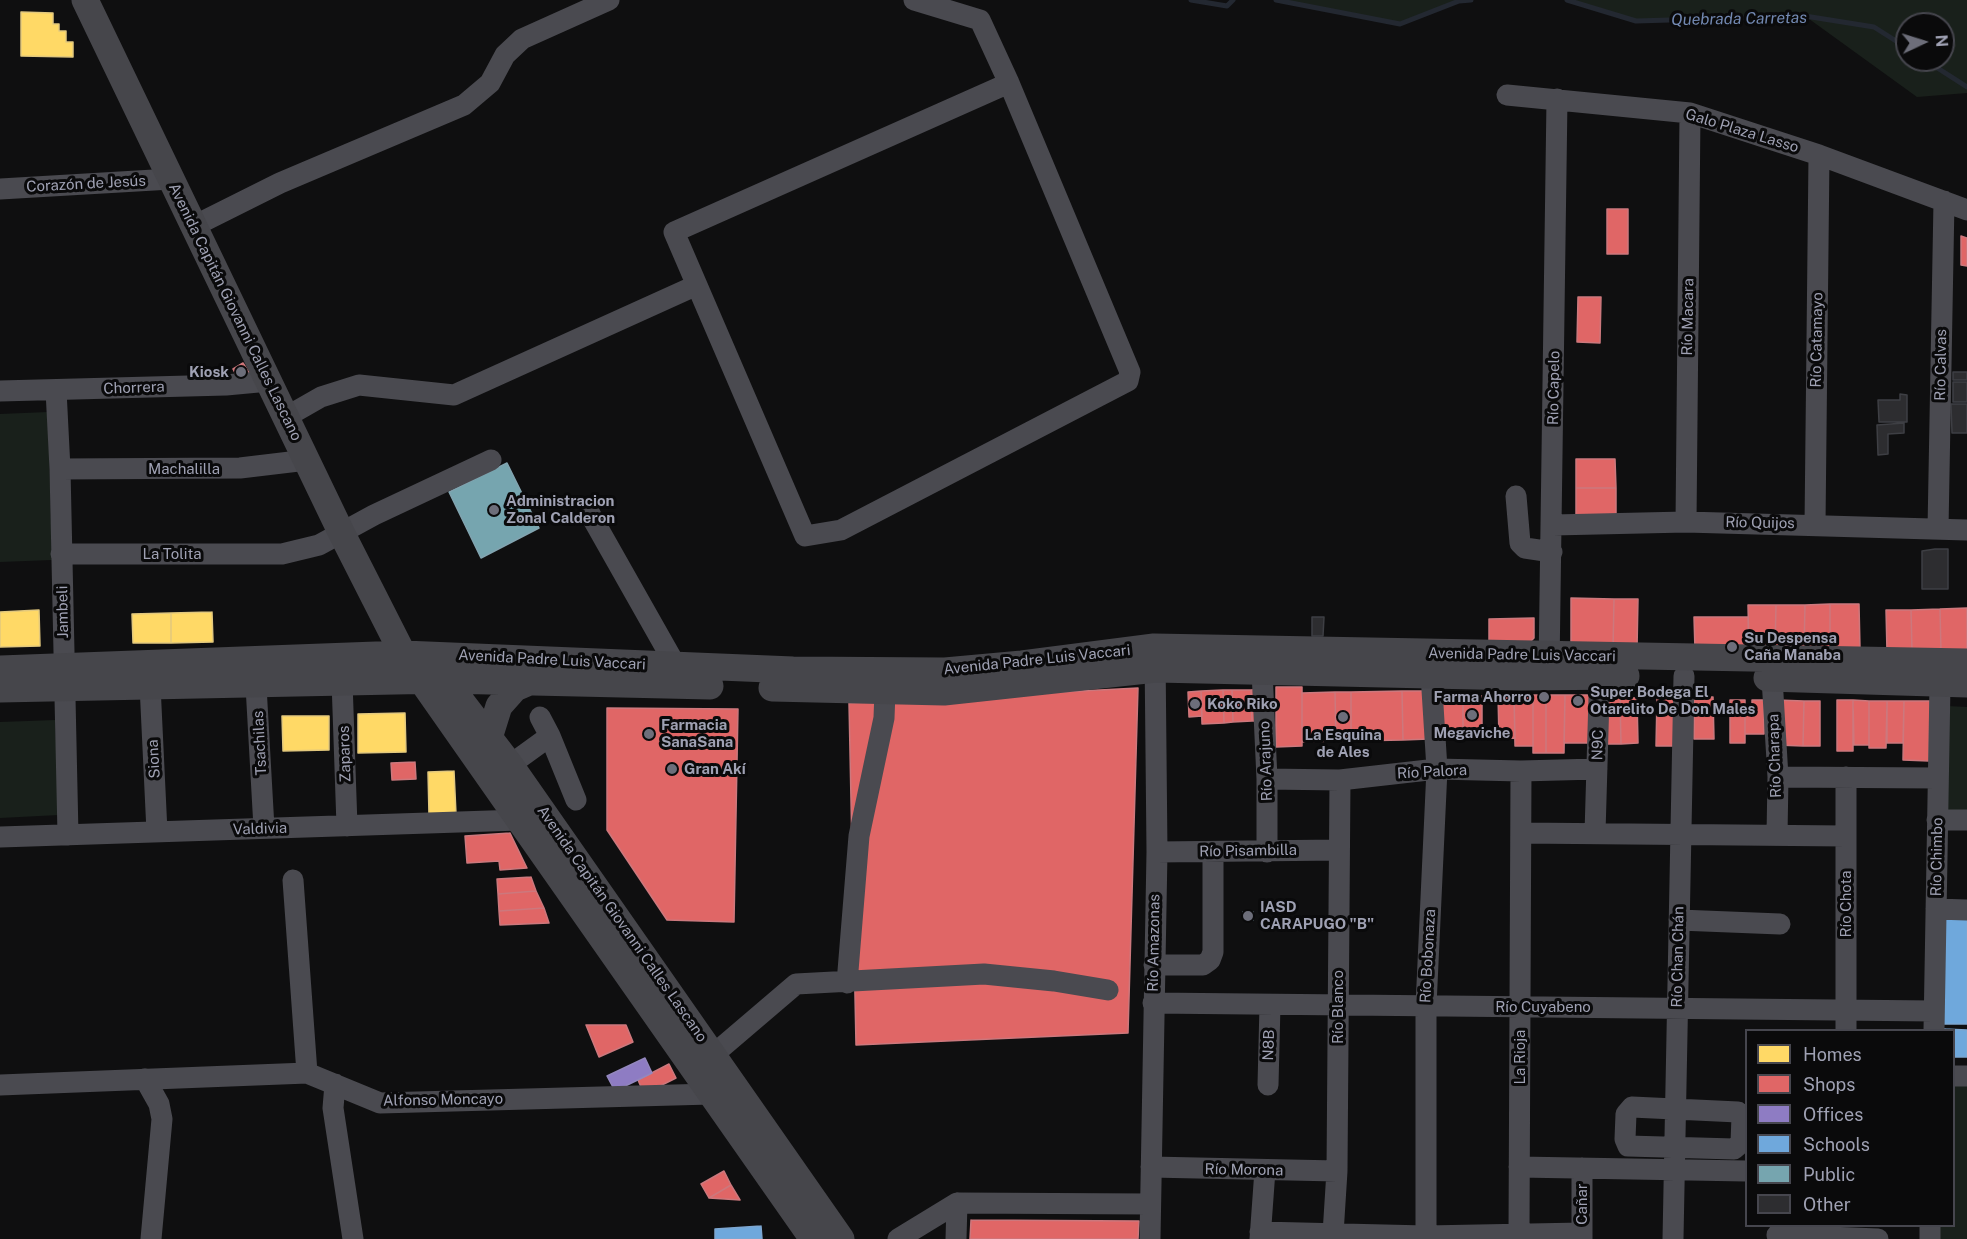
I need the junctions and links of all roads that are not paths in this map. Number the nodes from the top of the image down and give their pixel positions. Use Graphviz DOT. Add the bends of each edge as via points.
graph roads {
  1 [pos="85,0"];
  2 [pos="609,0"];
  3 [pos="914,0"];
  4 [pos="1009,83"];
  5 [pos="1507,95"];
  6 [pos="1557,99"];
  7 [pos="1690,113"];
  8 [pos="1819,155"];
  9 [pos="171,179"];
  10 [pos="0,189"];
  11 [pos="1944,201"];
  12 [pos="1967,210"];
  13 [pos="194,226"];
  14 [pos="697,285"];
  15 [pos="269,381"];
  16 [pos="56,390"];
  17 [pos="0,391"];
  18 [pos="286,417"];
  19 [pos="307,460"];
  20 [pos="491,460"];
  21 [pos="60,469"];
  22 [pos="1516,496"];
  23 [pos="590,514"];
  24 [pos="1686,522"];
  25 [pos="1553,525"];
  26 [pos="1815,525"];
  27 [pos="1938,530"];
  28 [pos="1967,530"];
  29 [pos="342,532"];
  30 [pos="1552,552"];
  31 [pos="62,554"];
  32 [pos="1155,658"];
  33 [pos="1967,662"];
  34 [pos="676,666"];
  35 [pos="1550,666"];
  36 [pos="423,667"];
  37 [pos="1600,667"];
  38 [pos="0,669"];
  39 [pos="1262,670"];
  40 [pos="255,671"];
  41 [pos="1431,674"];
  42 [pos="1684,676"];
  43 [pos="63,677"];
  44 [pos="1772,678"];
  45 [pos="342,681"];
  46 [pos="529,682"];
  47 [pos="1940,684"];
  48 [pos="1967,684"];
  49 [pos="150,685"];
  50 [pos="0,689"];
  51 [pos="885,691"];
  52 [pos="540,717"];
  53 [pos="550,736"];
  54 [pos="489,738"];
  55 [pos="510,765"];
  56 [pos="1437,769"];
  57 [pos="1598,769"];
  58 [pos="1521,771"];
  59 [pos="1778,777"];
  60 [pos="1846,777"];
  61 [pos="1938,778"];
  62 [pos="1267,779"];
  63 [pos="1340,780"];
  64 [pos="576,800"];
  65 [pos="520,820"];
  66 [pos="1937,820"];
  67 [pos="1967,820"];
  68 [pos="347,826"];
  69 [pos="264,828"];
  70 [pos="157,832"];
  71 [pos="1521,833"];
  72 [pos="1595,834"];
  73 [pos="1681,834"];
  74 [pos="68,835"];
  75 [pos="1777,835"];
  76 [pos="1846,836"];
  77 [pos="0,837"];
  78 [pos="1339,850"];
  79 [pos="1157,852"];
  80 [pos="1213,852"];
  81 [pos="1267,852"];
  82 [pos="293,880"];
  83 [pos="1936,909"];
  84 [pos="1967,910"];
  85 [pos="1679,920"];
  86 [pos="1780,924"];
  87 [pos="1154,965"];
  88 [pos="847,983"];
  89 [pos="1108,990"];
  90 [pos="1153,1003"];
  91 [pos="1270,1005"];
  92 [pos="1338,1005"];
  93 [pos="1426,1006"];
  94 [pos="1520,1007"];
  95 [pos="1677,1008"];
  96 [pos="1846,1020"];
  97 [pos="1934,1021"];
  98 [pos="714,1054"];
  99 [pos="307,1073"];
  100 [pos="144,1079"];
  101 [pos="335,1084"];
  102 [pos="0,1085"];
  103 [pos="1268,1085"];
  104 [pos="711,1094"];
  105 [pos="1675,1108"];
  106 [pos="1674,1147"];
  107 [pos="1151,1167"];
  108 [pos="1519,1167"];
  109 [pos="1582,1168"];
  110 [pos="1265,1170"];
  111 [pos="1674,1170"];
  112 [pos="1337,1171"];
  113 [pos="1745,1171"];
  114 [pos="957,1203"];
  115 [pos="1150,1204"];
  116 [pos="1845,1232"];
  117 [pos="1777,1233"];
  118 [pos="1333,1234"];
  119 [pos="1519,1234"];
  120 [pos="1260,1236"];
  121 [pos="1582,1236"];
  122 [pos="1426,1237"];
  123 [pos="151,1239"];
  124 [pos="353,1239"];
  125 [pos="813,1239"];
  126 [pos="842,1239"];
  127 [pos="898,1239"];
  128 [pos="956,1239"];
  129 [pos="1150,1239"];
  130 [pos="1672,1239"];
  131 [pos="1878,1239"];
  1 -- 9 [label="main road, Avenida Capitán Giovanni Calles Lascano"];
  2 -- 13 [label="street" via="522,39 505,56 490,83 464,105 280,183"];
  3 -- 4 [label="street" via="980,20"];
  4 -- 14 [label="street" via="674,232"];
  4 -- 14 [label="street" via="1130,372 1128,381 841,530 805,536"];
  5 -- 6 [label="street, Galo Plaza Lasso"];
  6 -- 7 [label="street, Galo Plaza Lasso"];
  6 -- 25 [label="street, Río Capelo"];
  7 -- 8 [label="street, Galo Plaza Lasso"];
  7 -- 24 [label="street, Río Macara"];
  8 -- 11 [label="street, Galo Plaza Lasso"];
  8 -- 26 [label="street, Río Catamayo"];
  9 -- 10 [label="street, Corazón de Jesús"];
  9 -- 13 [label="main road, Avenida Capitán Giovanni Calles Lascano"];
  11 -- 12 [label="street, Galo Plaza Lasso"];
  11 -- 27 [label="street, Río Calvas"];
  13 -- 15 [label="main road, Avenida Capitán Giovanni Calles Lascano"];
  14 -- 18 [label="street" via="454,394 359,385 321,396"];
  15 -- 16 [label="street, Chorrera"];
  15 -- 18 [label="main road, Avenida Capitán Giovanni Calles Lascano"];
  16 -- 17 [label="street, Chorrera"];
  16 -- 21 [label="street, Jambeli"];
  18 -- 19 [label="main road, Avenida Capitán Giovanni Calles Lascano"];
  19 -- 21 [label="street, Machalilla" via="240,468"];
  19 -- 29 [label="main road, Avenida Capitán Giovanni Calles Lascano"];
  20 -- 29 [label="street, La Tolita"];
  21 -- 31 [label="street, Jambeli"];
  22 -- 30 [label="street" via="1520,543 1525,549"];
  23 -- 34 [label="street"];
  24 -- 25 [label="street, Río Quijos"];
  24 -- 26 [label="street, Río Quijos"];
  25 -- 30 [label="street, Río Capelo"];
  26 -- 27 [label="street, Río Quijos"];
  27 -- 28 [label="street, Río Quijos"];
  29 -- 31 [label="street, La Tolita" via="319,544 282,554"];
  29 -- 36 [label="main road, Avenida Capitán Giovanni Calles Lascano" via="387,622"];
  30 -- 35 [label="street, Río Capelo"];
  31 -- 43 [label="street, Jambeli"];
  32 -- 34 [label="main road, Avenida Padre Luis Vaccari" via="945,671"];
  32 -- 35 [label="main road, Avenida Padre Luis Vaccari"];
  32 -- 39 [label="main road, Avenida Padre Luis Vaccari"];
  32 -- 51 [label="main road, Avenida Padre Luis Vaccari" via="944,692"];
  32 -- 79 [label="street, Río Amazonas"];
  33 -- 37 [label="main road, Avenida Padre Luis Vaccari"];
  34 -- 36 [label="main road, Avenida Padre Luis Vaccari" via="546,658"];
  35 -- 37 [label="main road, Avenida Padre Luis Vaccari"];
  35 -- 41 [label="main road, Avenida Padre Luis Vaccari"];
  36 -- 40 [label="main road, Avenida Padre Luis Vaccari"];
  36 -- 45 [label="main road, Avenida Padre Luis Vaccari"];
  36 -- 46 [label="main road, Avenida Padre Luis Vaccari"];
  36 -- 54 [label="main road, Avenida Capitán Giovanni Calles Lascano"];
  36 -- 65 [label="main road, Avenida Capitán Giovanni Calles Lascano"];
  37 -- 42 [label="main road, Avenida Padre Luis Vaccari"];
  37 -- 57 [label="street, N9C"];
  38 -- 43 [label="main road, Avenida Padre Luis Vaccari"];
  39 -- 41 [label="main road, Avenida Padre Luis Vaccari"];
  39 -- 62 [label="street, Río Arajuno"];
  40 -- 43 [label="main road, Avenida Padre Luis Vaccari"];
  40 -- 45 [label="main road, Avenida Padre Luis Vaccari"];
  40 -- 49 [label="main road, Avenida Padre Luis Vaccari"];
  40 -- 69 [label="street, Tsachilas"];
  41 -- 56 [label="street, Río Bobonaza"];
  42 -- 44 [label="main road, Avenida Padre Luis Vaccari"];
  42 -- 73 [label="street, Río Chan Chán"];
  43 -- 49 [label="main road, Avenida Padre Luis Vaccari"];
  43 -- 50 [label="main road, Avenida Padre Luis Vaccari"];
  43 -- 74 [label="street, Jambeli"];
  44 -- 47 [label="main road, Avenida Padre Luis Vaccari"];
  44 -- 59 [label="street, Río Charapa"];
  45 -- 68 [label="street, Zaparos"];
  46 -- 51 [label="main road, Avenida Padre Luis Vaccari"];
  46 -- 54 [label="main road" via="515,688 499,706"];
  47 -- 48 [label="main road, Avenida Padre Luis Vaccari"];
  47 -- 61 [label="street, Río Chimbo"];
  49 -- 70 [label="street, Siona"];
  51 -- 88 [label="street" via="884,718 859,836"];
  52 -- 53 [label="street"];
  53 -- 55 [label="street"];
  53 -- 64 [label="street"];
  54 -- 55 [label="main road, Avenida Capitán Giovanni Calles Lascano"];
  55 -- 98 [label="main road, Avenida Capitán Giovanni Calles Lascano"];
  56 -- 58 [label="street, Río Palora"];
  56 -- 63 [label="street, Río Palora"];
  56 -- 93 [label="street, Río Bobonaza"];
  57 -- 58 [label="street, Río Palora"];
  57 -- 72 [label="street, N9C"];
  58 -- 71 [label="street, La Rioja"];
  59 -- 60 [label="street"];
  59 -- 75 [label="street, Río Charapa"];
  60 -- 61 [label="street"];
  60 -- 76 [label="street, Río Chota"];
  61 -- 66 [label="street, Río Chimbo"];
  62 -- 63 [label="street, Río Palora"];
  62 -- 81 [label="street, Río Arajuno"];
  63 -- 78 [label="street, Río Blanco"];
  65 -- 68 [label="street, Valdivia"];
  65 -- 104 [label="main road, Avenida Capitán Giovanni Calles Lascano"];
  66 -- 67 [label="street"];
  66 -- 83 [label="street, Río Chimbo"];
  68 -- 69 [label="street, Valdivia"];
  69 -- 70 [label="street, Valdivia"];
  70 -- 74 [label="street, Valdivia"];
  71 -- 72 [label="street"];
  71 -- 94 [label="street, La Rioja"];
  72 -- 73 [label="street"];
  73 -- 75 [label="street"];
  73 -- 85 [label="street, Río Chan Chán"];
  74 -- 77 [label="street, Valdivia"];
  75 -- 76 [label="street"];
  76 -- 96 [label="street, Río Chota"];
  78 -- 81 [label="street, Río Pisambilla"];
  78 -- 92 [label="street, Río Blanco"];
  79 -- 80 [label="street, Río Pisambilla"];
  79 -- 87 [label="street, Río Amazonas"];
  80 -- 81 [label="street, Río Pisambilla"];
  80 -- 87 [label="street" via="1210,960 1203,965"];
  82 -- 99 [label="street"];
  83 -- 84 [label="street"];
  83 -- 97 [label="street, Río Chimbo"];
  85 -- 86 [label="street"];
  85 -- 95 [label="street, Río Chan Chán"];
  87 -- 90 [label="street, Río Amazonas"];
  88 -- 89 [label="street" via="984,974"];
  88 -- 98 [label="street" via="796,984"];
  90 -- 91 [label="street, Río Cuyabeno"];
  90 -- 107 [label="street, Río Amazonas"];
  91 -- 92 [label="street, Río Cuyabeno"];
  91 -- 103 [label="street, N8B"];
  92 -- 93 [label="street, Río Cuyabeno"];
  92 -- 112 [label="street, Río Blanco"];
  93 -- 94 [label="street, Río Cuyabeno"];
  93 -- 122 [label="street, Río Bobonaza"];
  94 -- 95 [label="street, Río Cuyabeno"];
  94 -- 108 [label="street, La Rioja"];
  95 -- 96 [label="street, Río Cuyabeno"];
  95 -- 105 [label="street, Río Chan Chán"];
  96 -- 97 [label="street, Río Cuyabeno"];
  98 -- 126 [label="main road, Avenida Capitán Giovanni Calles Lascano"];
  99 -- 100 [label="street, Alfonso Moncayo"];
  99 -- 101 [label="street, Alfonso Moncayo"];
  100 -- 102 [label="street, Alfonso Moncayo"];
  100 -- 123 [label="street" via="159,1104 162,1119"];
  101 -- 104 [label="street, Alfonso Moncayo" via="380,1103"];
  101 -- 124 [label="street" via="333,1108"];
  104 -- 125 [label="main road, Avenida Capitán Giovanni Calles Lascano"];
  105 -- 106 [label="street, Río Chan Chán"];
  105 -- 106 [label="street" via="1632,1107 1626,1114 1625,1139 1628,1146"];
  105 -- 106 [label="street" via="1730,1110 1742,1116 1739,1147"];
  106 -- 111 [label="street, Río Chan Chán"];
  107 -- 110 [label="street, Río Morona"];
  107 -- 115 [label="street, Río Amazonas"];
  108 -- 109 [label="street"];
  108 -- 119 [label="street, La Rioja"];
  109 -- 111 [label="street"];
  109 -- 121 [label="street, Cañar"];
  110 -- 112 [label="street, Río Morona"];
  110 -- 120 [label="street"];
  111 -- 113 [label="street"];
  111 -- 130 [label="street, Río Chan Chán"];
  112 -- 118 [label="street, Río Blanco"];
  114 -- 115 [label="street"];
  114 -- 127 [label="street"];
  114 -- 128 [label="street"];
  115 -- 129 [label="street, Río Amazonas"];
  116 -- 117 [label="street"];
  116 -- 131 [label="street"];
  118 -- 120 [label="street"];
  118 -- 122 [label="street"];
  119 -- 121 [label="street"];
  119 -- 122 [label="street"];
}
